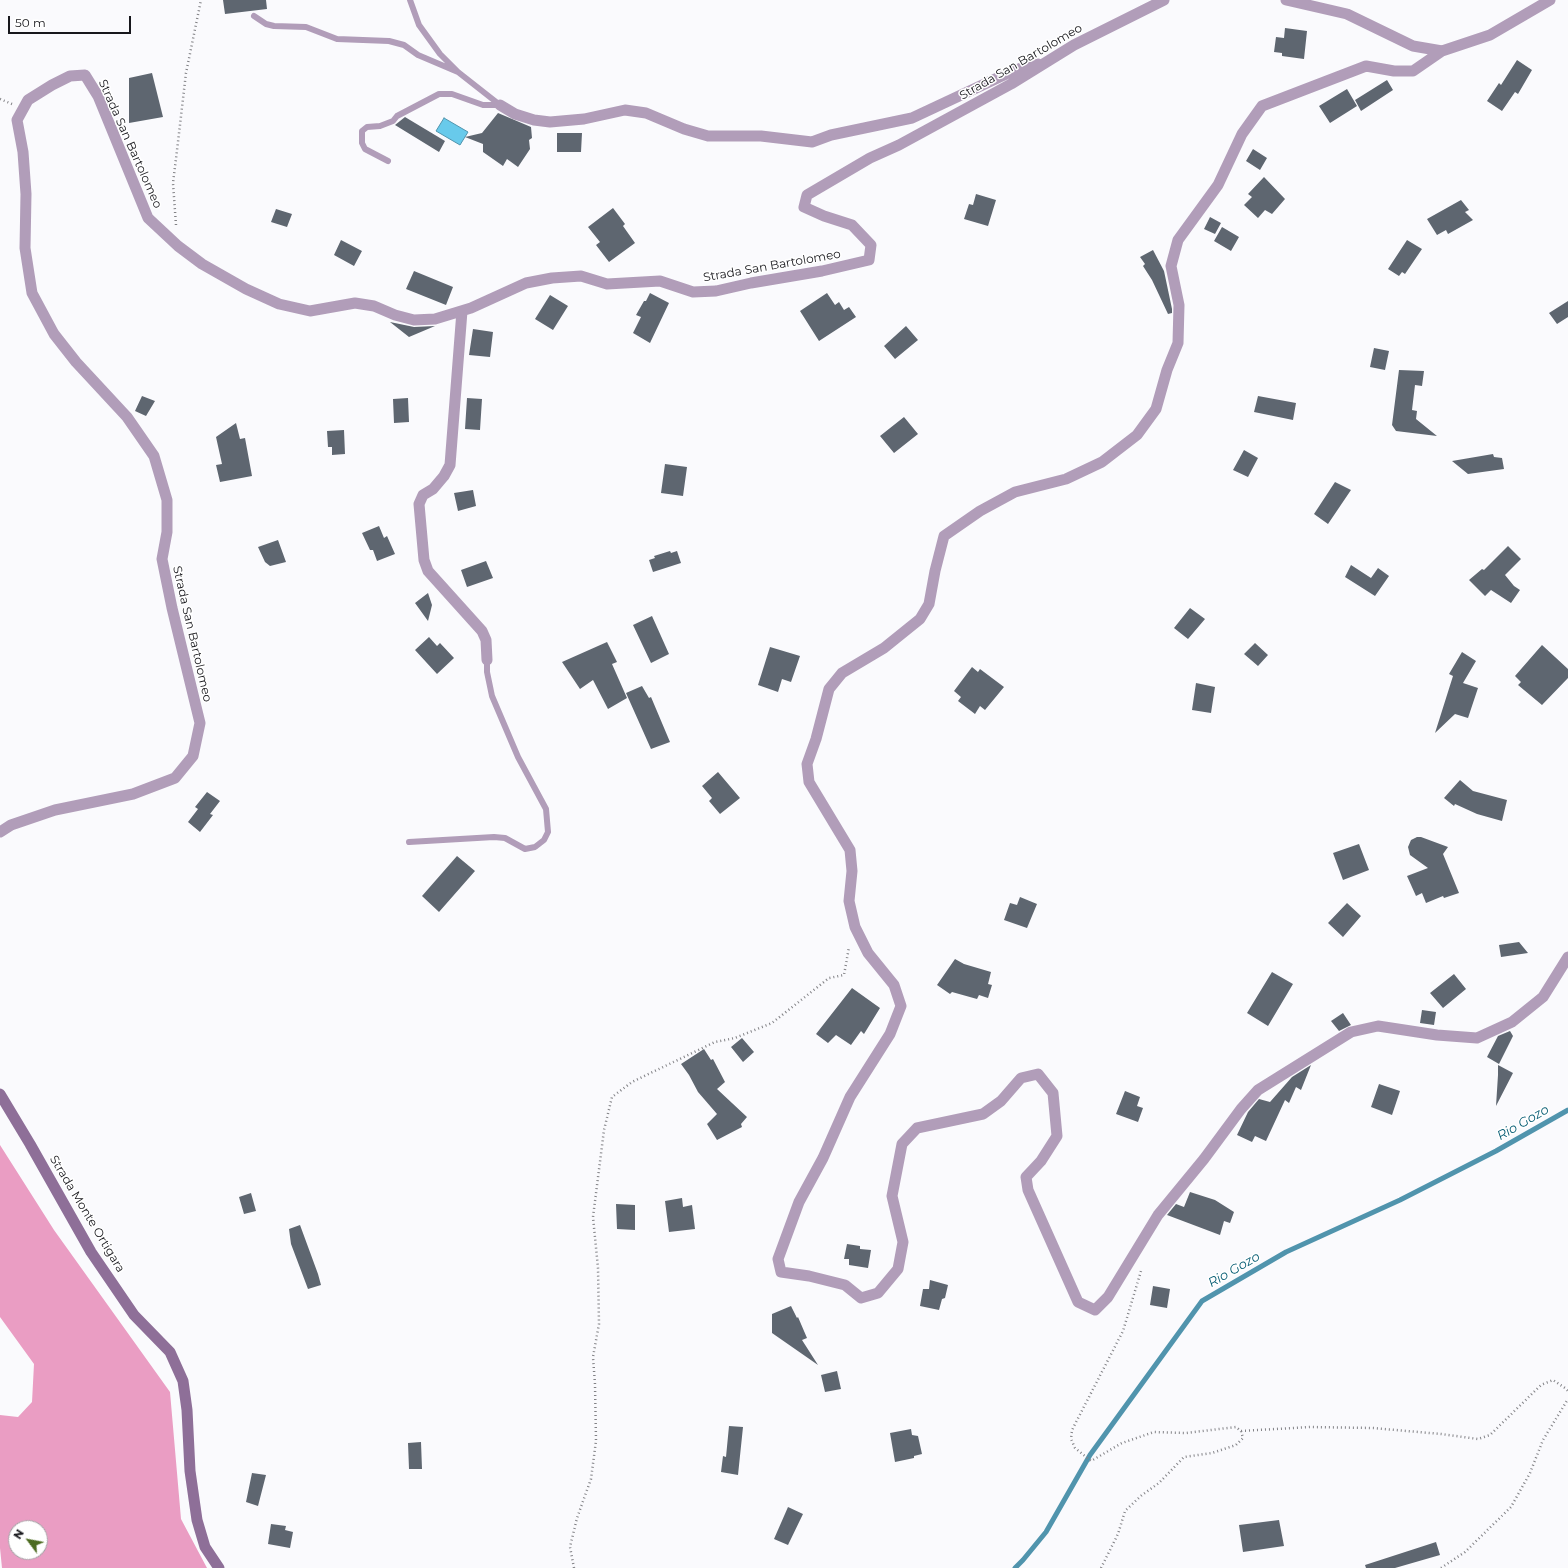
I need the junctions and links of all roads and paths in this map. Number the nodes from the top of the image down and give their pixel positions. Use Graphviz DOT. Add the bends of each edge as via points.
graph roads {
  1 [pos="201,0"];
  2 [pos="410,0"];
  3 [pos="1164,0"];
  4 [pos="1286,0"];
  5 [pos="1550,0"];
  6 [pos="254,16"];
  7 [pos="1442,51"];
  8 [pos="1045,63"];
  9 [pos="458,72"];
  10 [pos="500,104"];
  11 [pos="388,161"];
  12 [pos="178,246"];
  13 [pos="462,310"];
  14 [pos="487,660"];
  15 [pos="0,832"];
  16 [pos="409,842"];
  17 [pos="855,927"];
  18 [pos="1568,957"];
  19 [pos="0,1094"];
  20 [pos="1142,1266"];
  21 [pos="1568,1391"];
  22 [pos="1568,1399"];
  23 [pos="1241,1431"];
  24 [pos="219,1568"];
  25 [pos="574,1568"];
  26 [pos="1101,1568"];
  27 [pos="1441,1568"];
  1 -- 12 [label="path" via="186,73 173,183"];
  2 -- 9 [label="lane" via="419,25 440,54"];
  3 -- 8 [label="street, Strada San Bartolomeo" via="1110,26"];
  4 -- 7 [label="street" via="1347,14 1413,46"];
  5 -- 7 [label="street" via="1490,35"];
  6 -- 9 [label="lane" via="266,24 306,27 337,39 404,44 418,55"];
  7 -- 17 [label="street" via="1413,71 1394,71 1366,66 1262,106 1242,134 1218,185 1178,240 1171,266 1179,305 1178,343 1156,409 1138,436 1102,462 1066,479 1015,492 944,536 929,604 920,619 884,648 842,673 829,690 807,764 809,782 850,850 852,871 849,901"];
  8 -- 10 [label="street" via="1026,66 1006,74 912,118 832,135 812,142 761,136 708,136 646,113 625,110 584,119 550,122 515,114"];
  8 -- 13 [label="street, Strada San Bartolomeo" via="807,195 804,207 852,226 871,245 869,260 716,291 693,292 660,281 607,284 581,276 552,278 526,283"];
  9 -- 10 [label="lane"];
  10 -- 11 [label="lane" via="483,105 452,94 439,94 397,116 393,121 362,131 365,149"];
  12 -- 13 [label="street, Strada San Bartolomeo" via="202,264 246,289 279,304 310,311 355,303 374,306 414,320 435,319"];
  12 -- 15 [label="street, Strada San Bartolomeo" via="148,218 98,96 85,76 70,76 28,100 17,120 23,152 26,194 25,248 32,293 54,334 126,417 154,456 167,500 167,532 162,559 200,723 194,756 175,778 133,794 55,810 11,825"];
  13 -- 14 [label="street" via="450,465 433,489 423,495 419,504 424,560 428,571 482,631 486,640"];
  14 -- 16 [label="lane" via="492,696 518,757 546,809 548,832 544,840 535,847 525,849 505,838 494,837"];
  17 -- 18 [label="street" via="868,953 894,985 901,1006 890,1034 850,1097 823,1158 799,1202 778,1259 781,1272 845,1285 861,1298 878,1294 898,1269 903,1242 892,1196 902,1144 917,1128 983,1114 1001,1101 1021,1078 1038,1074 1053,1093 1057,1136 1041,1161 1026,1177 1028,1190 1078,1302 1095,1310 1108,1297 1158,1215 1258,1090 1351,1032 1378,1026 1477,1038 1512,1022 1543,996"];
  17 -- 25 [label="path" via="844,975 829,978 772,1023 735,1038 715,1042 632,1082 612,1097 604,1130 593,1217 598,1268 599,1324 593,1357 596,1384 596,1441 591,1479 570,1547"];
  19 -- 24 [label="main road, Strada Monte Ortigara" via="91,1252 134,1315 170,1352 183,1381 196,1520 205,1547"];
  20 -- 23 [label="path" via="1123,1331 1072,1430 1071,1439 1076,1448 1091,1461 1122,1443 1154,1432 1186,1433 1236,1427"];
  21 -- 23 [label="path" via="1553,1380 1540,1385 1490,1435 1478,1439 1373,1428 1310,1427"];
  22 -- 27 [label="path" via="1543,1440 1530,1473 1510,1507 1465,1552"];
  23 -- 26 [label="path" via="1243,1438 1236,1445 1212,1453 1184,1457 1159,1483 1125,1511 1118,1534"];
}
